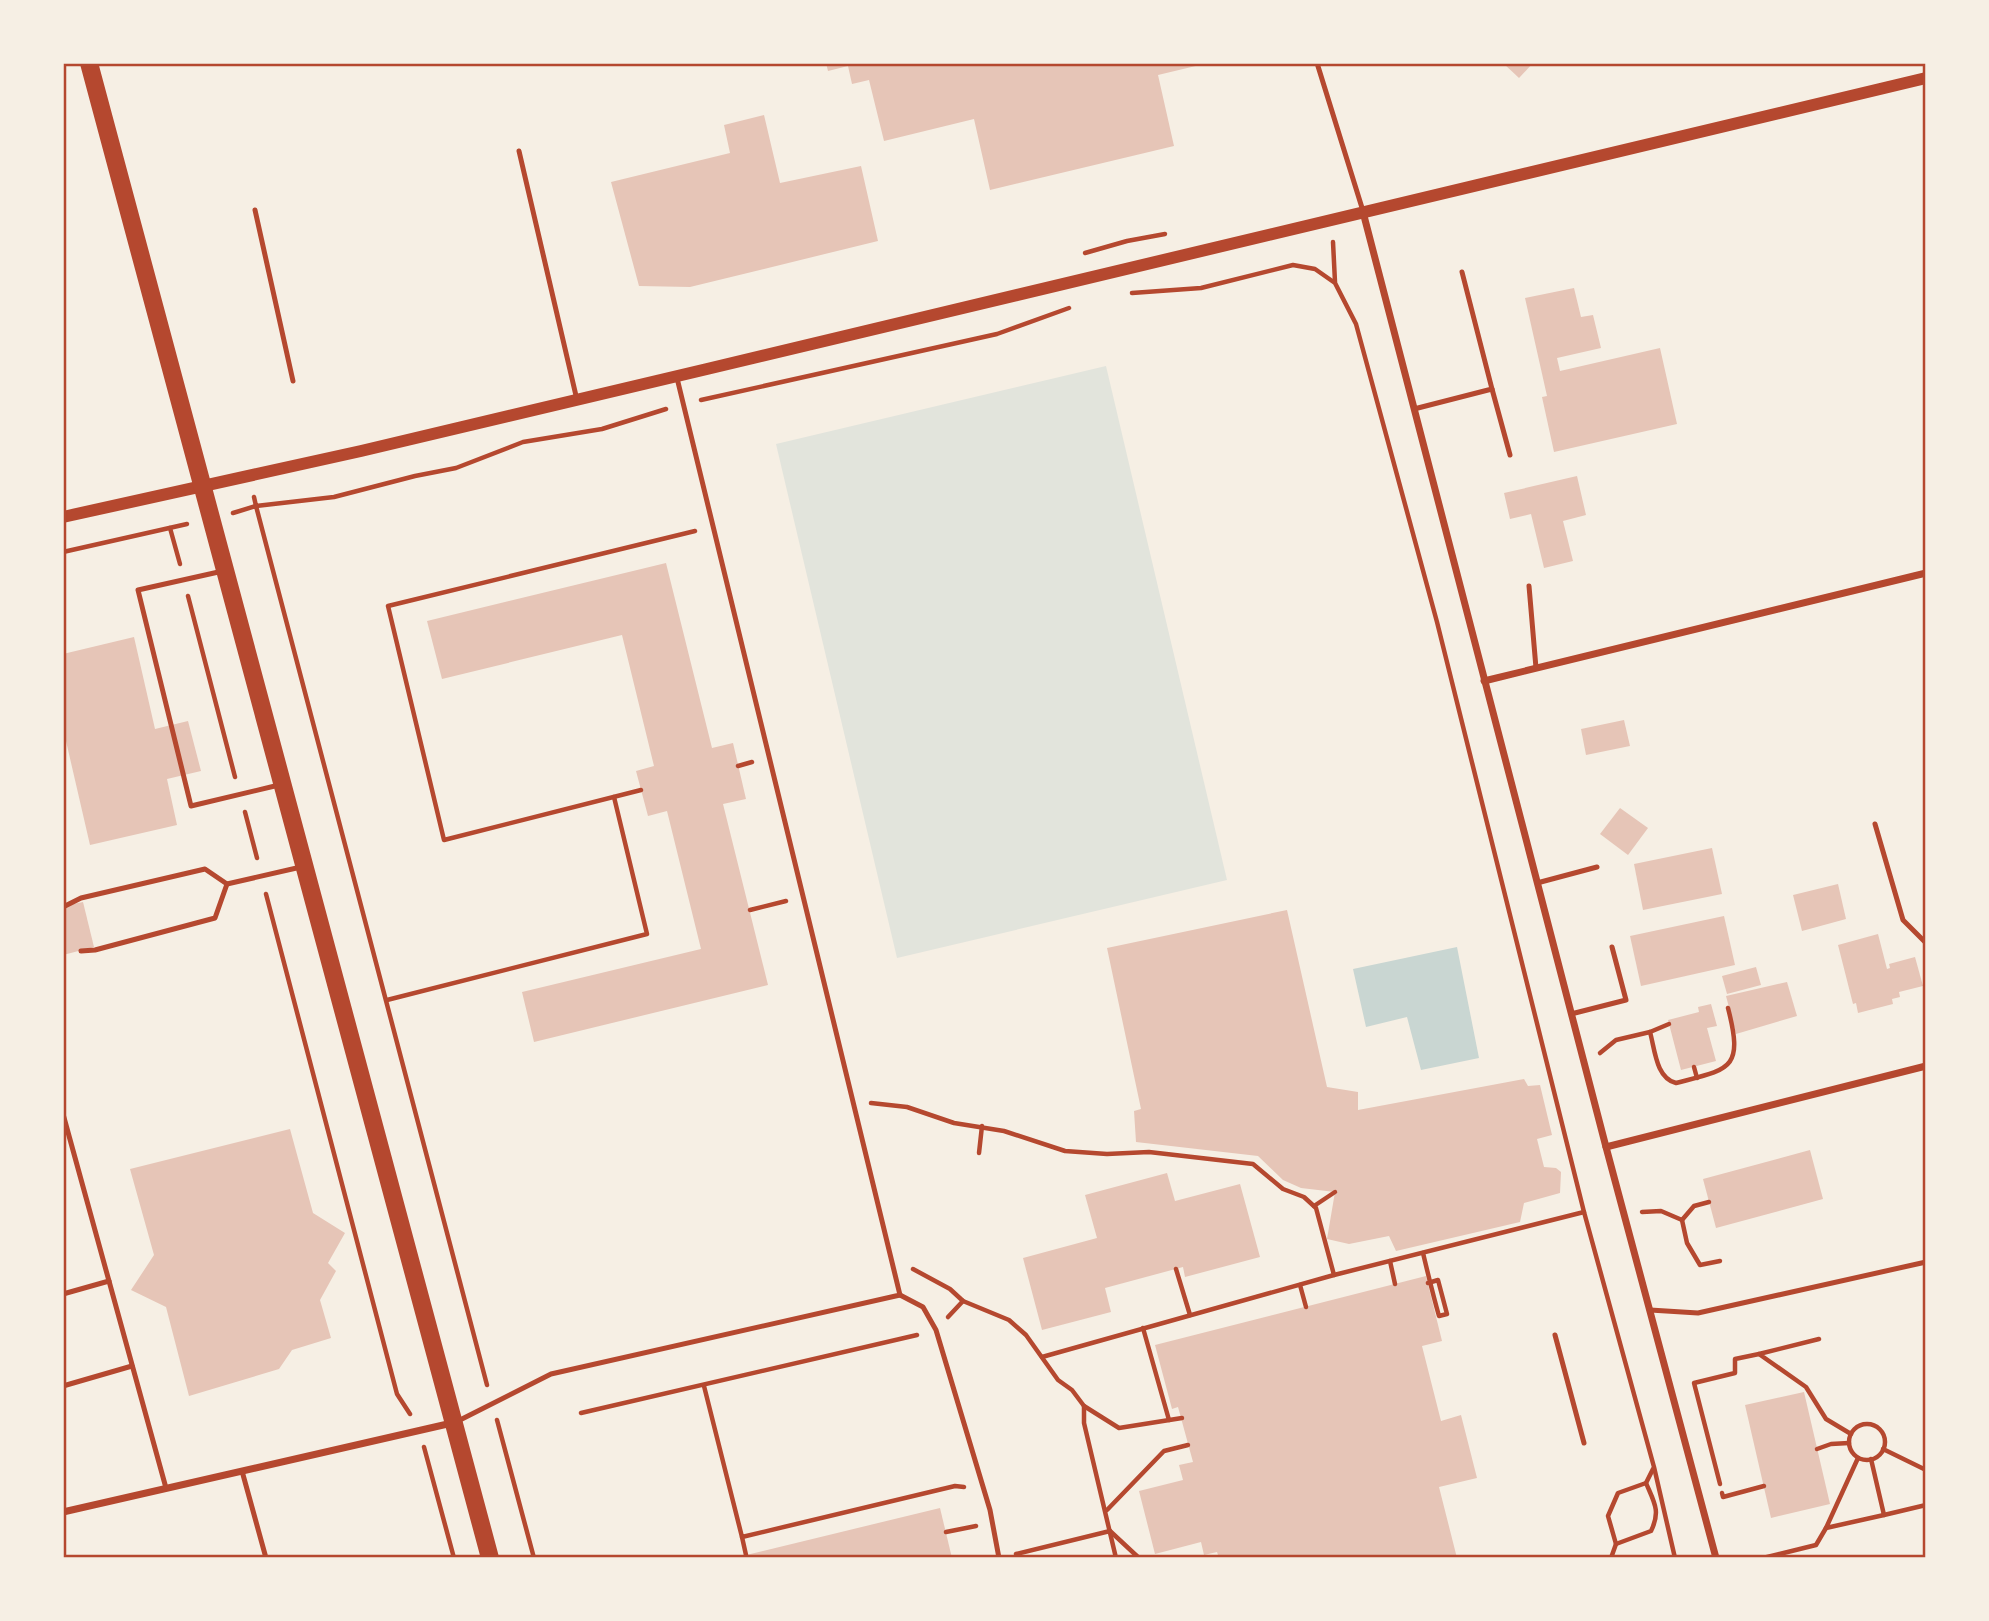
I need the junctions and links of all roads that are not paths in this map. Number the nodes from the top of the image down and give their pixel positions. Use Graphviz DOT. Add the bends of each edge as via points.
graph roads {
  1 [pos="89,63"];
  2 [pos="1317,63"];
  3 [pos="1926,78"];
  4 [pos="519,151"];
  5 [pos="255,210"];
  6 [pos="1363,212"];
  7 [pos="1462,272"];
  8 [pos="676,376"];
  9 [pos="293,381"];
  10 [pos="1492,388"];
  11 [pos="577,400"];
  12 [pos="1414,409"];
  13 [pos="1510,455"];
  14 [pos="201,485"];
  15 [pos="63,517"];
  16 [pos="224,570"];
  17 [pos="1926,573"];
  18 [pos="1529,586"];
  19 [pos="1536,668"];
  20 [pos="1484,681"];
  21 [pos="282,785"];
  22 [pos="1875,824"];
  23 [pos="304,867"];
  24 [pos="1597,867"];
  25 [pos="1537,883"];
  26 [pos="227,884"];
  27 [pos="65,906"];
  28 [pos="1926,943"];
  29 [pos="1612,947"];
  30 [pos="81,951"];
  31 [pos="1571,1014"];
  32 [pos="1926,1066"];
  33 [pos="63,1114"];
  34 [pos="1606,1147"];
  35 [pos="1926,1262"];
  36 [pos="109,1281"];
  37 [pos="63,1294"];
  38 [pos="900,1295"];
  39 [pos="1650,1310"];
  40 [pos="1555,1335"];
  41 [pos="132,1366"];
  42 [pos="63,1386"];
  43 [pos="453,1423"];
  44 [pos="1584,1443"];
  45 [pos="242,1471"];
  46 [pos="166,1488"];
  47 [pos="63,1512"];
  48 [pos="999,1557"];
  49 [pos="266,1558"];
  50 [pos="490,1558"];
  51 [pos="1716,1558"];
  1 -- 14 [label="main road"];
  2 -- 6 [label="lane"];
  3 -- 6 [label="street"];
  4 -- 11 [label="lane"];
  5 -- 9 [label="lane"];
  6 -- 8 [label="street"];
  6 -- 12 [label="street"];
  7 -- 10 [label="lane"];
  8 -- 11 [label="street"];
  8 -- 38 [label="lane"];
  10 -- 12 [label="lane"];
  10 -- 13 [label="lane"];
  11 -- 14 [label="street"];
  12 -- 20 [label="street"];
  14 -- 15 [label="street"];
  14 -- 16 [label="main road"];
  16 -- 21 [label="main road"];
  16 -- 21 [label="lane" via="138,590 191,807"];
  17 -- 19 [label="street"];
  18 -- 19 [label="lane"];
  19 -- 20 [label="street"];
  20 -- 25 [label="street"];
  21 -- 23 [label="main road"];
  22 -- 28 [label="lane" via="1903,920"];
  23 -- 26 [label="lane"];
  23 -- 43 [label="main road"];
  24 -- 25 [label="lane"];
  25 -- 31 [label="street"];
  26 -- 27 [label="lane" via="205,869 81,898"];
  26 -- 30 [label="lane" via="215,918"];
  29 -- 31 [label="lane" via="1626,1000"];
  31 -- 34 [label="street"];
  32 -- 34 [label="street"];
  33 -- 36 [label="lane"];
  34 -- 39 [label="street"];
  35 -- 39 [label="lane" via="1698,1313"];
  36 -- 37 [label="lane"];
  36 -- 41 [label="lane"];
  38 -- 43 [label="lane" via="551,1374"];
  38 -- 48 [label="lane" via="923,1307 936,1330 990,1510"];
  39 -- 51 [label="street"];
  40 -- 44 [label="lane"];
  41 -- 42 [label="lane"];
  41 -- 46 [label="lane"];
  43 -- 45 [label="street"];
  43 -- 50 [label="main road"];
  45 -- 46 [label="street"];
  45 -- 49 [label="lane"];
  46 -- 47 [label="street"];
}
